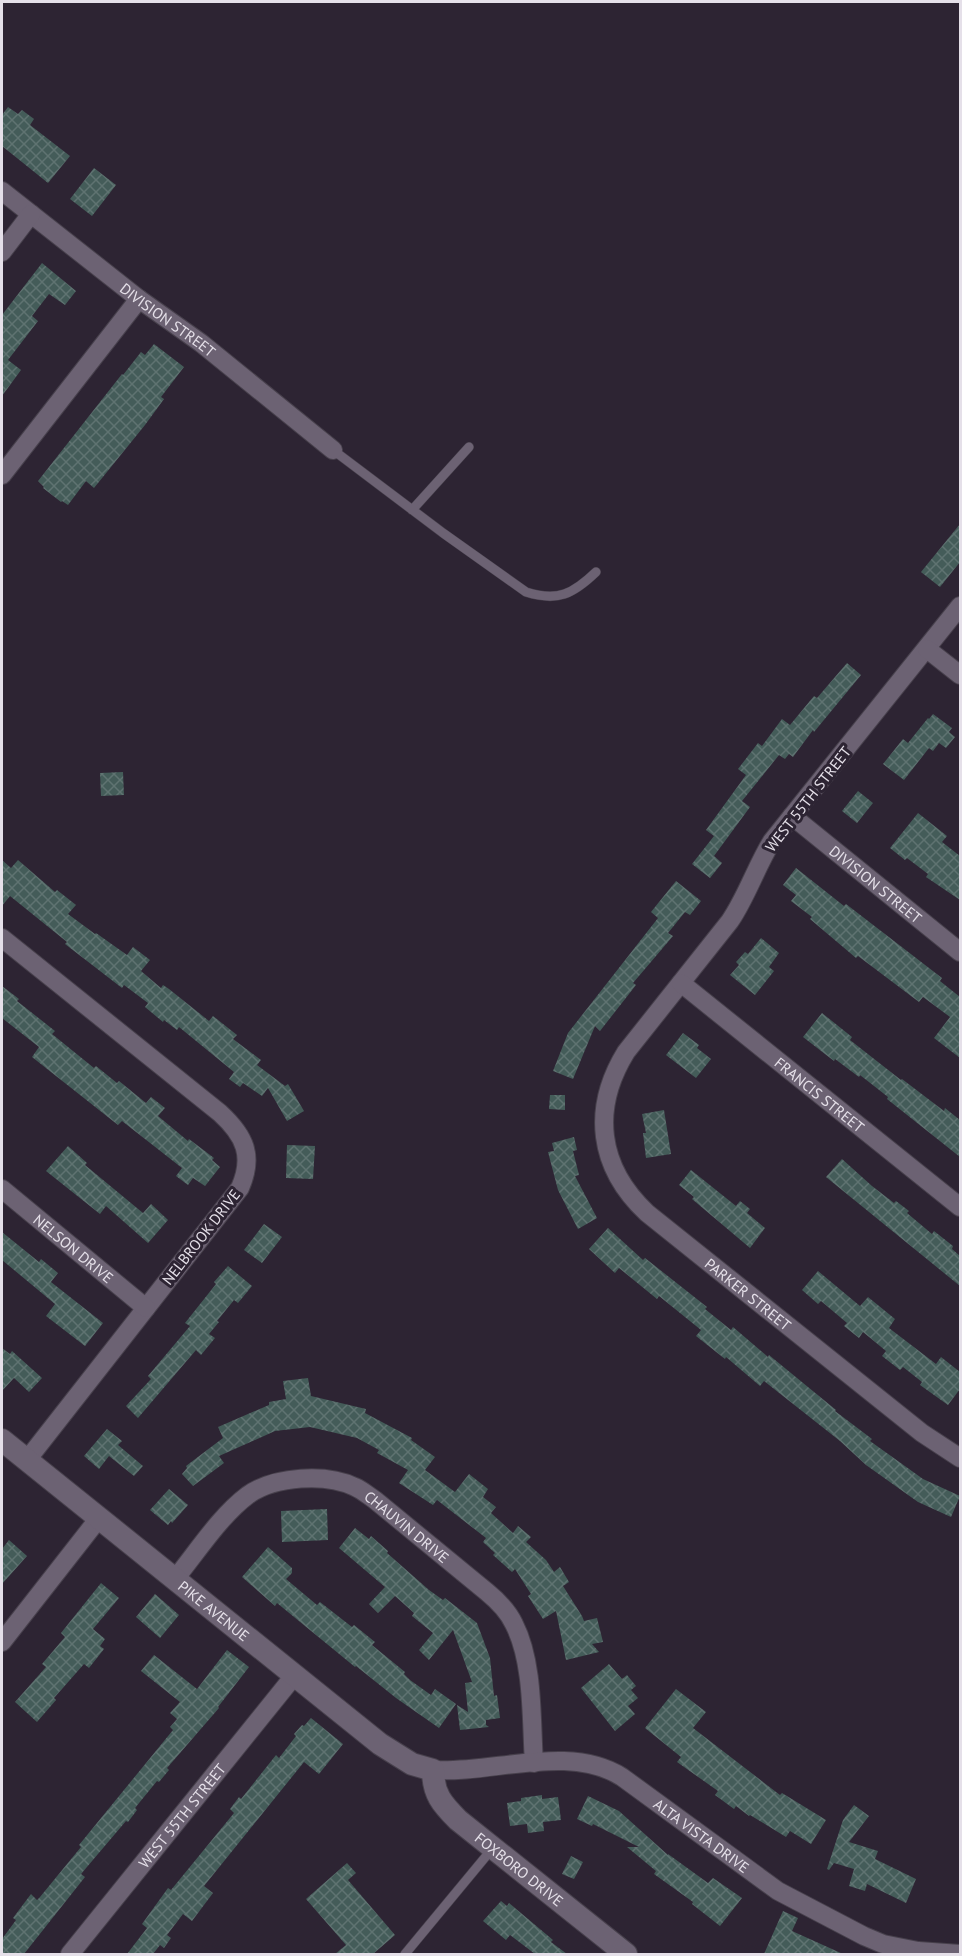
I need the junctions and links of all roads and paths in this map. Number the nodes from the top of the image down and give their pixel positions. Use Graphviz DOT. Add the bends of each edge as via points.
graph roads {
  1 [pos="2,191"];
  2 [pos="31,214"];
  3 [pos="2,252"];
  4 [pos="139,299"];
  5 [pos="469,447"];
  6 [pos="333,450"];
  7 [pos="2,475"];
  8 [pos="412,510"];
  9 [pos="596,572"];
  10 [pos="960,606"];
  11 [pos="927,649"];
  12 [pos="960,675"];
  13 [pos="792,816"];
  14 [pos="2,938"];
  15 [pos="960,952"];
  16 [pos="681,983"];
  17 [pos="608,1088"];
  18 [pos="2,1189"];
  19 [pos="960,1207"];
  20 [pos="146,1308"];
  21 [pos="2,1440"];
  22 [pos="960,1458"];
  23 [pos="27,1460"];
  24 [pos="99,1518"];
  25 [pos="175,1579"];
  26 [pos="2,1642"];
  27 [pos="294,1676"];
  28 [pos="534,1763"];
  29 [pos="433,1770"];
  30 [pos="492,1850"];
  31 [pos="70,1954"];
  32 [pos="405,1954"];
  33 [pos="626,1954"];
  34 [pos="960,1954"];
  1 -- 2 [label="street, DIVISION STREET"];
  2 -- 3 [label="street"];
  2 -- 4 [label="street, DIVISION STREET"];
  4 -- 6 [label="street, DIVISION STREET" via="201,343"];
  4 -- 7 [label="street"];
  5 -- 8 [label="lane"];
  6 -- 8 [label="lane"];
  8 -- 9 [label="lane" via="537,596 568,594"];
  10 -- 11 [label="street, WEST 55TH STREET"];
  11 -- 12 [label="street"];
  11 -- 13 [label="street, WEST 55TH STREET"];
  13 -- 15 [label="street, DIVISION STREET"];
  13 -- 16 [label="street, WEST 55TH STREET" via="763,856 741,905"];
  14 -- 20 [label="street, NELBROOK DRIVE" via="220,1113 246,1148 246,1175 240,1188"];
  16 -- 17 [label="street, WEST 55TH STREET" via="626,1052"];
  16 -- 19 [label="street, FRANCIS STREET"];
  17 -- 22 [label="street, PARKER STREET" via="604,1123 607,1151 620,1182 634,1201 922,1433"];
  18 -- 20 [label="street, NELSON DRIVE"];
  20 -- 23 [label="street, NELBROOK DRIVE"];
  21 -- 23 [label="street, PIKE AVENUE"];
  23 -- 24 [label="street, PIKE AVENUE"];
  24 -- 25 [label="street, PIKE AVENUE"];
  24 -- 26 [label="street"];
  25 -- 27 [label="street, PIKE AVENUE"];
  25 -- 28 [label="street, CHAUVIN DRIVE" via="227,1515 250,1494 298,1479 317,1478 355,1487 502,1605 522,1644 528,1672"];
  27 -- 29 [label="street, PIKE AVENUE" via="380,1744 412,1764"];
  27 -- 31 [label="street, WEST 55TH STREET"];
  28 -- 29 [label="street, ALTA VISTA DRIVE" via="456,1772"];
  28 -- 34 [label="street, ALTA VISTA DRIVE" via="574,1761 615,1773 778,1891 884,1944"];
  29 -- 30 [label="street, FOXBORO DRIVE" via="437,1796"];
  30 -- 32 [label="lane"];
  30 -- 33 [label="street, FOXBORO DRIVE"];
}
